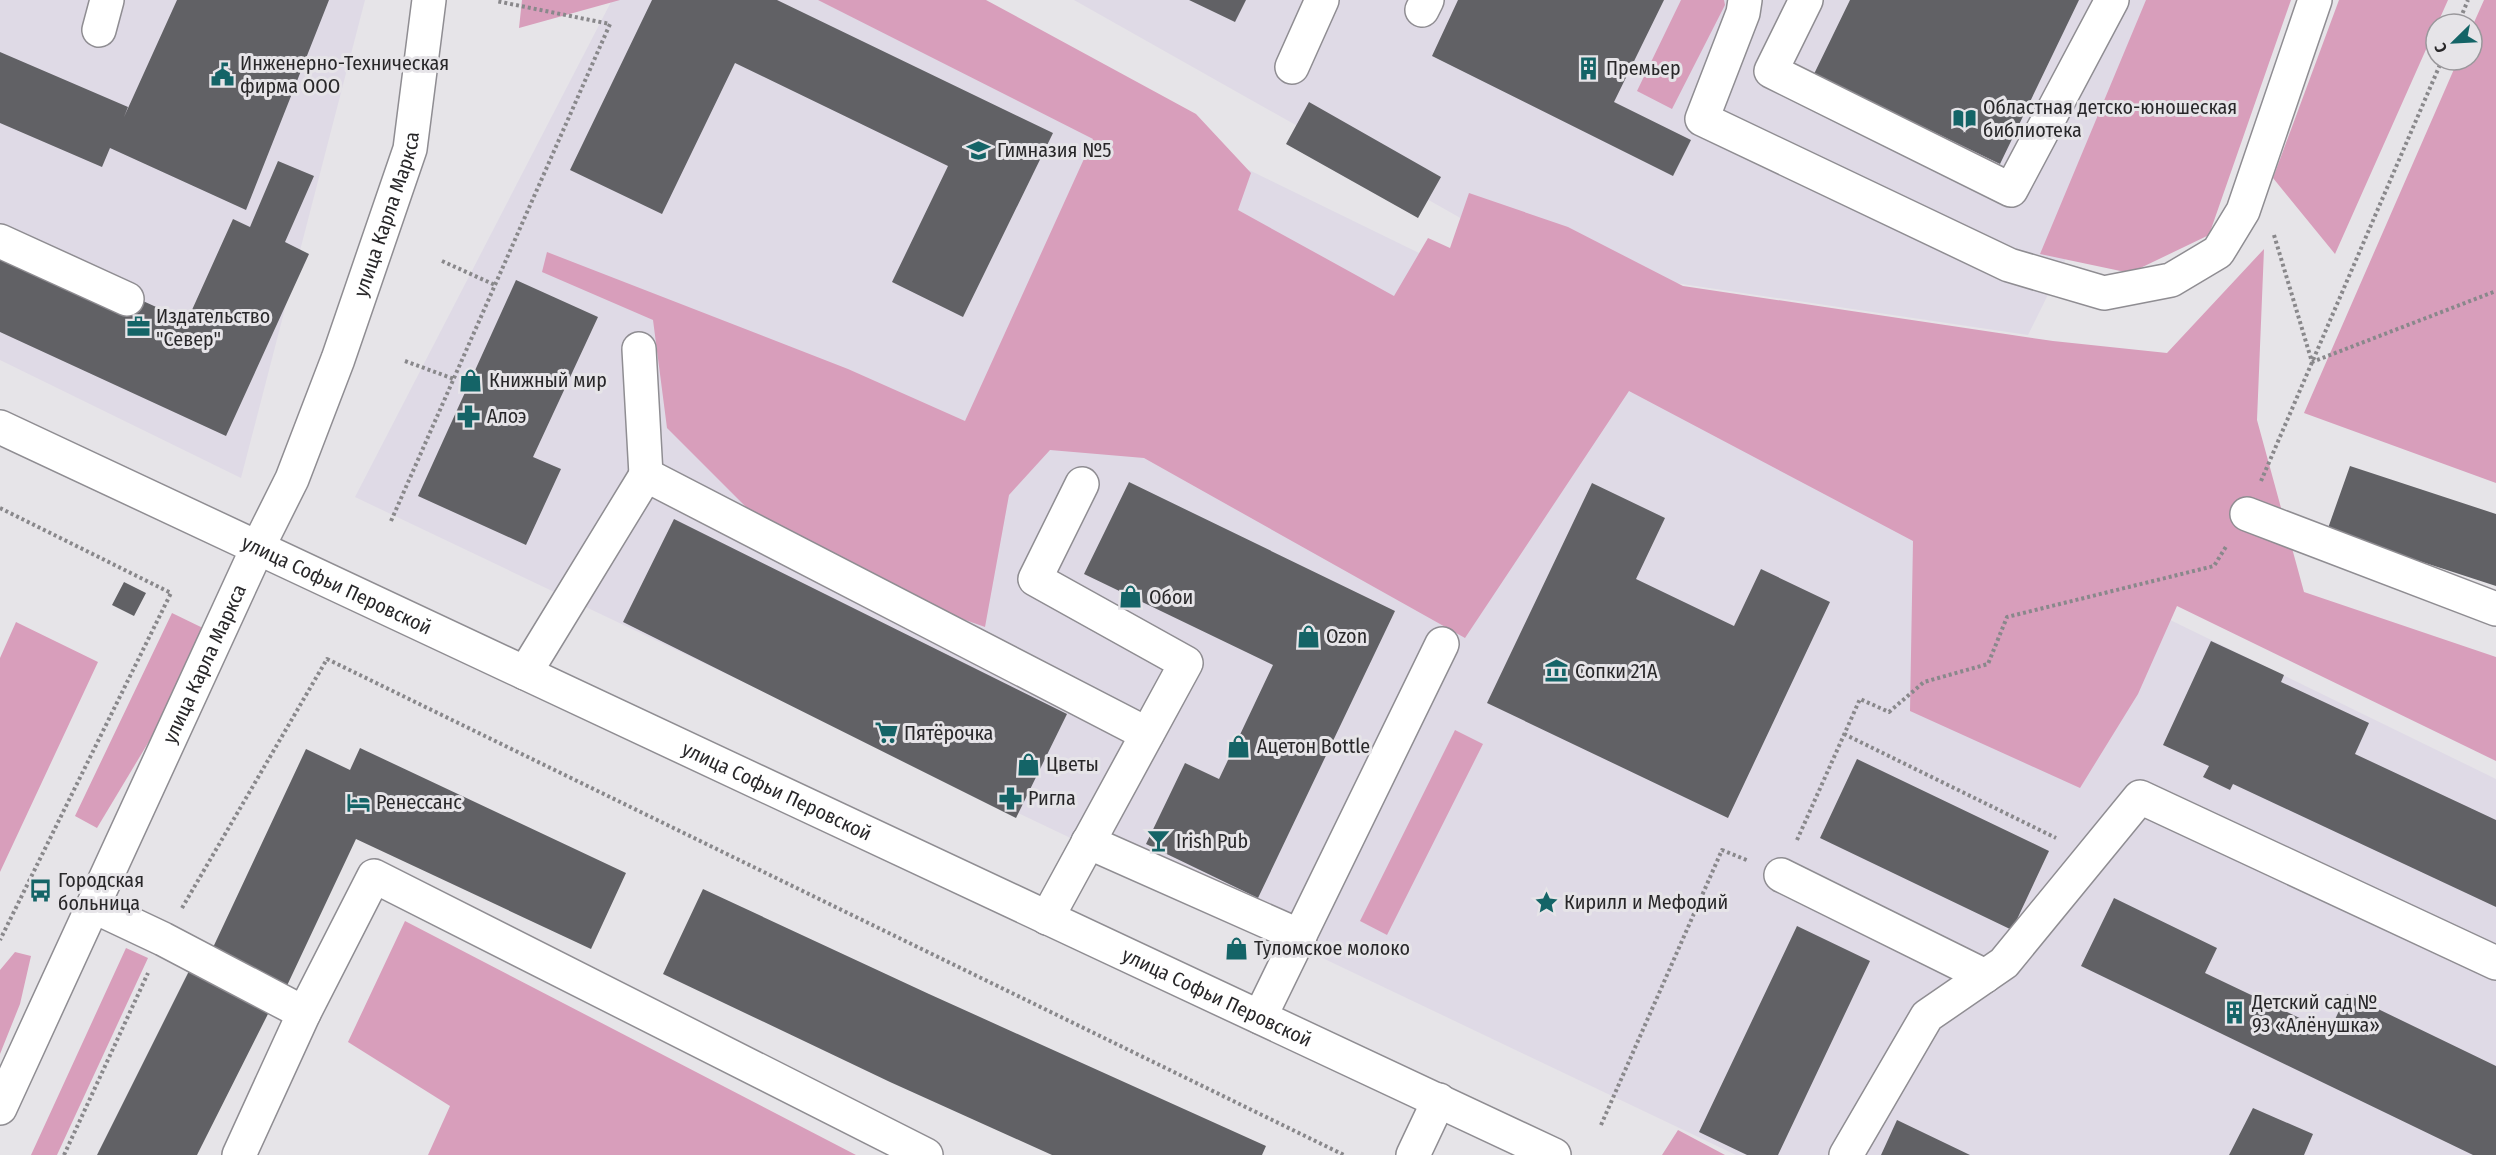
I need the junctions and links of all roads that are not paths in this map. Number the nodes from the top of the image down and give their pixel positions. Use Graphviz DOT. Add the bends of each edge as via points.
graph roads {
  1 [pos="429,0"];
  2 [pos="1322,0"];
  3 [pos="1745,0"];
  4 [pos="1806,0"];
  5 [pos="2112,0"];
  6 [pos="2315,0"];
  7 [pos="1292,66"];
  8 [pos="0,242"];
  9 [pos="127,299"];
  10 [pos="639,349"];
  11 [pos="0,427"];
  12 [pos="646,475"];
  13 [pos="1082,484"];
  14 [pos="2247,514"];
  15 [pos="257,549"];
  16 [pos="2496,609"];
  17 [pos="1442,644"];
  18 [pos="525,674"];
  19 [pos="1147,734"];
  20 [pos="1088,842"];
  21 [pos="1781,875"];
  22 [pos="93,906"];
  23 [pos="1047,918"];
  24 [pos="1300,936"];
  25 [pos="2496,963"];
  26 [pos="1984,976"];
  27 [pos="304,1013"];
  28 [pos="1260,1017"];
  29 [pos="1439,1100"];
  30 [pos="0,1108"];
  31 [pos="239,1155"];
  32 [pos="926,1155"];
  33 [pos="1413,1155"];
  34 [pos="1554,1155"];
  35 [pos="1845,1155"];
  1 -- 15 [label="street, улица Карла Маркса" via="410,149 338,359 292,479"];
  2 -- 7 [label="street"];
  3 -- 6 [label="street" via="1702,119 2009,265 2104,293 2171,280 2218,252 2243,211"];
  4 -- 5 [label="street" via="1771,71 2011,190"];
  8 -- 9 [label="street"];
  10 -- 12 [label="street"];
  11 -- 15 [label="street, улица Софьи Перовской"];
  12 -- 18 [label="street"];
  12 -- 19 [label="street"];
  13 -- 19 [label="street" via="1035,579 1186,663"];
  14 -- 16 [label="street"];
  15 -- 18 [label="street, улица Софьи Перовской"];
  15 -- 22 [label="street, улица Карла Маркса"];
  17 -- 24 [label="street"];
  18 -- 23 [label="street, улица Софьи Перовской"];
  19 -- 20 [label="street"];
  20 -- 23 [label="street"];
  20 -- 24 [label="street"];
  21 -- 26 [label="street"];
  22 -- 27 [label="street"];
  22 -- 30 [label="street, улица Карла Маркса"];
  23 -- 28 [label="street, улица Софьи Перовской"];
  24 -- 28 [label="street"];
  25 -- 26 [label="street" via="2140,797 2004,963"];
  26 -- 35 [label="street" via="1927,1016"];
  27 -- 31 [label="street"];
  27 -- 32 [label="street" via="374,876"];
  28 -- 29 [label="street, улица Софьи Перовской"];
  29 -- 33 [label="street"];
  29 -- 34 [label="street, улица Софьи Перовской"];
}
